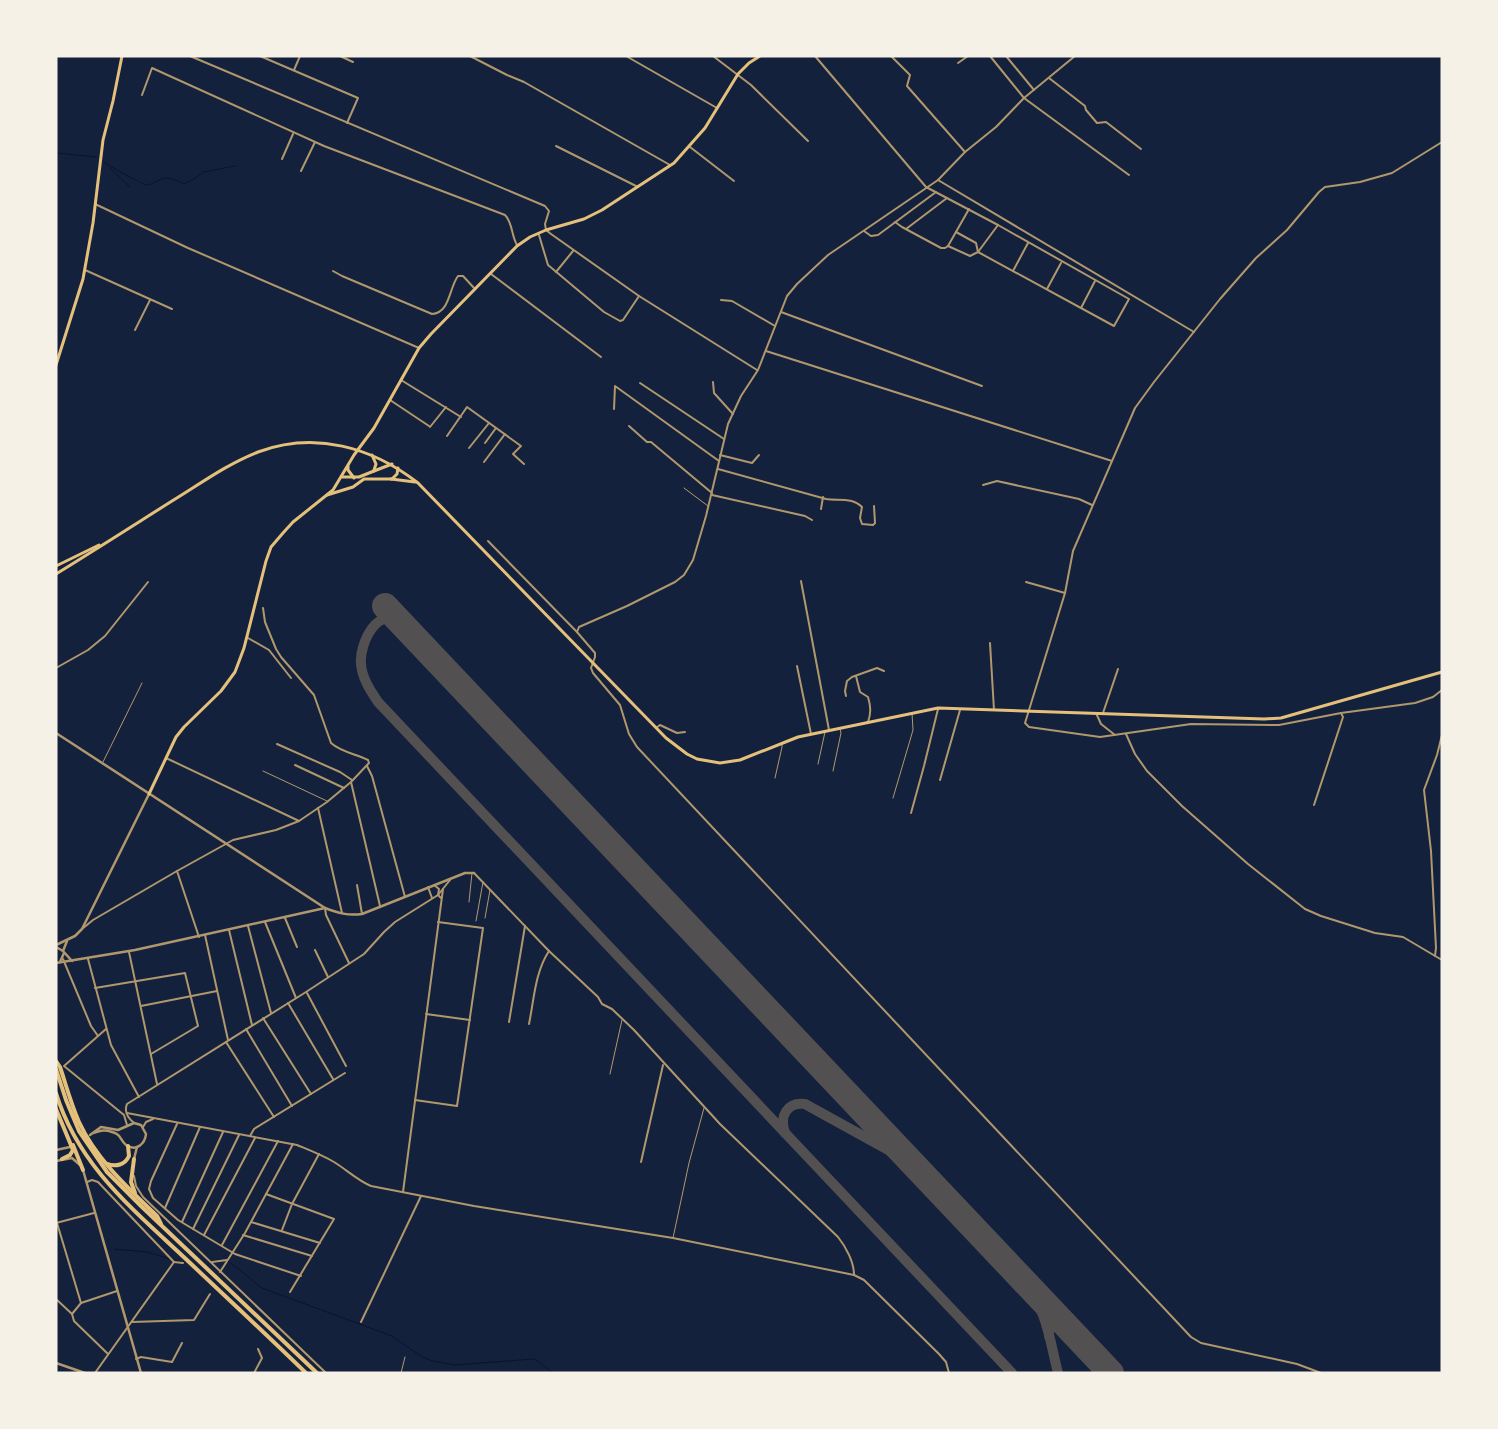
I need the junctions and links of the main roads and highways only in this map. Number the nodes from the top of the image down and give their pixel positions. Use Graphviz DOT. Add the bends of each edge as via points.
graph roads {
  1 [pos="122,56"];
  2 [pos="760,56"];
  3 [pos="56,365"];
  4 [pos="372,455"];
  5 [pos="392,464"];
  6 [pos="348,466"];
  7 [pos="398,467"];
  8 [pos="374,471"];
  9 [pos="354,478"];
  10 [pos="341,479"];
  11 [pos="391,480"];
  12 [pos="418,482"];
  13 [pos="350,488"];
  14 [pos="327,496"];
  15 [pos="102,545"];
  16 [pos="56,566"];
  17 [pos="56,574"];
  18 [pos="1442,672"];
  19 [pos="149,794"];
  20 [pos="56,1061"];
  21 [pos="56,1068"];
  22 [pos="56,1093"];
  23 [pos="56,1109"];
  24 [pos="68,1137"];
  25 [pos="128,1146"];
  26 [pos="62,1159"];
  27 [pos="134,1159"];
  28 [pos="105,1162"];
  29 [pos="83,1170"];
  30 [pos="139,1199"];
  31 [pos="163,1227"];
  32 [pos="306,1373"];
  33 [pos="317,1373"];
  1 -- 3 [label="main road" via="103,140 81,288"];
  2 -- 6 [label="main road" via="738,74 690,147 670,165 584,219 530,237 475,288 419,348 374,428"];
  4 -- 5 [label="main road"];
  4 -- 8 [label="main road" via="376,464"];
  4 -- 15 [label="main road" via="336,445 308,443 258,452"];
  5 -- 7 [label="main road"];
  5 -- 8 [label="main road"];
  6 -- 9 [label="main road"];
  6 -- 10 [label="main road"];
  7 -- 11 [label="main road"];
  7 -- 12 [label="main road"];
  8 -- 9 [label="main road"];
  9 -- 10 [label="main road"];
  10 -- 13 [label="main road" via="346,488"];
  10 -- 14 [label="main road"];
  11 -- 12 [label="main road"];
  11 -- 13 [label="main road" via="364,479"];
  12 -- 18 [label="main road" via="656,728 687,754 708,762 740,760 811,734 938,708 1281,718"];
  13 -- 14 [label="main road"];
  14 -- 19 [label="main road" via="293,522 271,547 240,661 231,679 173,742"];
  15 -- 16 [label="main road"];
  15 -- 17 [label="main road"];
  20 -- 28 [label="highway" via="79,1122"];
  21 -- 31 [label="highway" via="71,1113 97,1160"];
  22 -- 32 [label="highway" via="73,1136 104,1180"];
  23 -- 24 [label="highway"];
  24 -- 26 [label="highway" via="73,1150"];
  24 -- 29 [label="highway"];
  25 -- 28 [label="highway" via="129,1156 123,1164 112,1166"];
  27 -- 30 [label="highway" via="131,1182"];
  28 -- 30 [label="highway"];
  30 -- 31 [label="highway" via="157,1216"];
  31 -- 33 [label="highway"];
}
